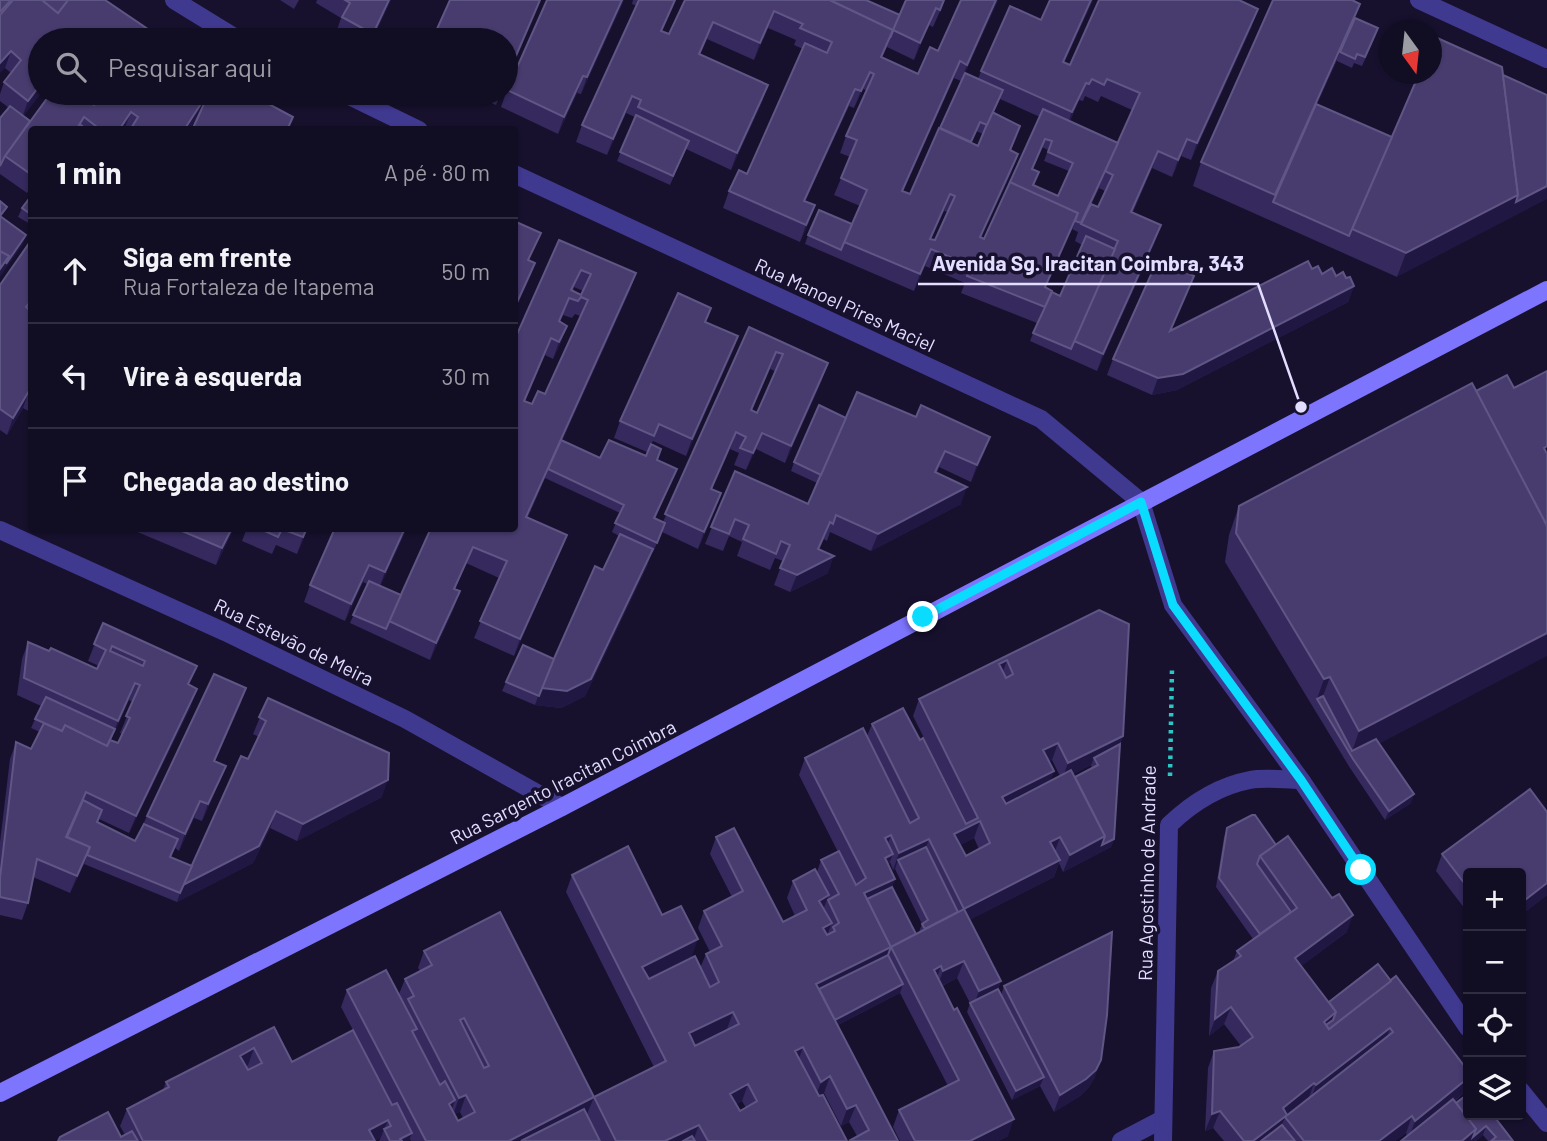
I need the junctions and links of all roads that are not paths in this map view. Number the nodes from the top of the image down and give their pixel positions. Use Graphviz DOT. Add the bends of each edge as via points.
graph roads {
  1 [pos="174,0"];
  2 [pos="1419,0"];
  3 [pos="220,28"];
  4 [pos="1547,59"];
  5 [pos="368,105"];
  6 [pos="411,126"];
  7 [pos="518,176"];
  8 [pos="1547,290"];
  9 [pos="1141,502"];
  10 [pos="0,530"];
  11 [pos="1301,780"];
  12 [pos="562,807"];
  13 [pos="1463,1021"];
  14 [pos="0,1093"];
  15 [pos="1526,1097"];
  16 [pos="1163,1119"];
  17 [pos="1547,1123"];
  18 [pos="1121,1141"];
  19 [pos="1163,1141"];
  1 -- 3 [label="street"];
  2 -- 4 [label="street"];
  5 -- 6 [label="street"];
  7 -- 9 [label="street, Rua Manoel Pires Maciel" via="1041,419"];
  8 -- 9 [label="street, Rua Sargento Iracitan Coimbra"];
  9 -- 11 [label="street" via="1173,605"];
  9 -- 12 [label="street, Rua Sargento Iracitan Coimbra"];
  10 -- 12 [label="street, Rua Estevão de Meira" via="405,719"];
  11 -- 13 [label="street"];
  11 -- 16 [label="street, Rua Agostinho de Andrade" via="1252,780 1215,791 1168,825"];
  12 -- 14 [label="street, Rua Sargento Iracitan Coimbra"];
  15 -- 17 [label="street"];
  16 -- 18 [label="street"];
  16 -- 19 [label="street, Rua Agostinho de Andrade"];
}
